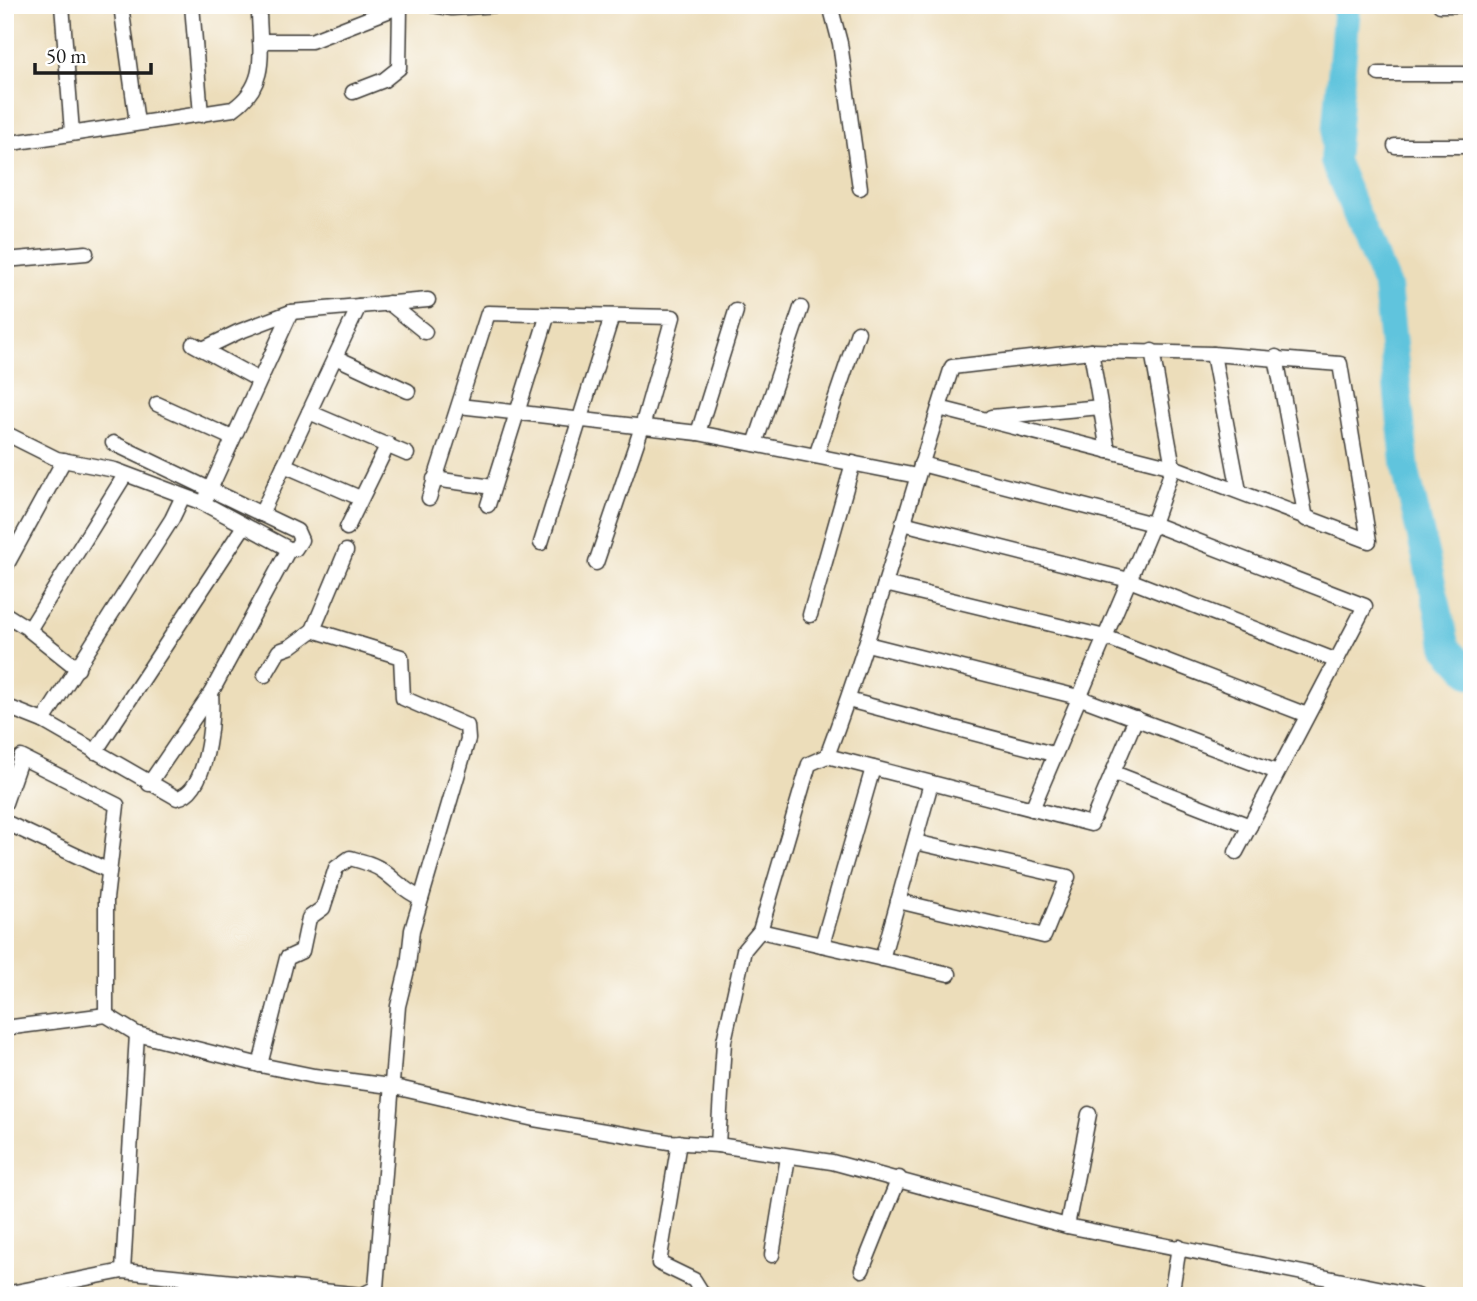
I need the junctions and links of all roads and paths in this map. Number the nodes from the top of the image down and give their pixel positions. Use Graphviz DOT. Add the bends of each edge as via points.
graph roads {
  1 [pos="62,5"];
  2 [pos="121,5"];
  3 [pos="192,5"];
  4 [pos="259,5"];
  5 [pos="432,5"];
  6 [pos="498,5"];
  7 [pos="830,5"];
  8 [pos="1440,5"];
  9 [pos="1472,5"];
  10 [pos="402,6"];
  11 [pos="260,41"];
  12 [pos="1379,74"];
  13 [pos="1472,74"];
  14 [pos="353,92"];
  15 [pos="201,115"];
  16 [pos="137,123"];
  17 [pos="72,132"];
  18 [pos="6,141"];
  19 [pos="1395,146"];
  20 [pos="1472,146"];
  21 [pos="860,188"];
  22 [pos="86,253"];
  23 [pos="5,260"];
  24 [pos="428,300"];
  25 [pos="389,303"];
  26 [pos="359,306"];
  27 [pos="801,308"];
  28 [pos="736,311"];
  29 [pos="291,312"];
  30 [pos="548,314"];
  31 [pos="612,316"];
  32 [pos="425,332"];
  33 [pos="858,332"];
  34 [pos="1091,351"];
  35 [pos="1152,351"];
  36 [pos="1213,354"];
  37 [pos="335,357"];
  38 [pos="1276,357"];
  39 [pos="259,380"];
  40 [pos="408,391"];
  41 [pos="157,404"];
  42 [pos="458,405"];
  43 [pos="1101,407"];
  44 [pos="939,408"];
  45 [pos="309,412"];
  46 [pos="517,412"];
  47 [pos="977,418"];
  48 [pos="579,420"];
  49 [pos="642,427"];
  50 [pos="5,433"];
  51 [pos="698,433"];
  52 [pos="232,438"];
  53 [pos="113,443"];
  54 [pos="387,444"];
  55 [pos="755,444"];
  56 [pos="1108,451"];
  57 [pos="407,454"];
  58 [pos="816,456"];
  59 [pos="64,460"];
  60 [pos="853,463"];
  61 [pos="284,465"];
  62 [pos="1173,467"];
  63 [pos="919,470"];
  64 [pos="125,475"];
  65 [pos="435,479"];
  66 [pos="494,488"];
  67 [pos="211,490"];
  68 [pos="1239,491"];
  69 [pos="183,496"];
  70 [pos="360,498"];
  71 [pos="429,498"];
  72 [pos="203,503"];
  73 [pos="488,505"];
  74 [pos="261,514"];
  75 [pos="1306,519"];
  76 [pos="903,523"];
  77 [pos="1153,524"];
  78 [pos="244,526"];
  79 [pos="347,528"];
  80 [pos="541,542"];
  81 [pos="289,549"];
  82 [pos="346,551"];
  83 [pos="596,563"];
  84 [pos="5,568"];
  85 [pos="1129,580"];
  86 [pos="885,584"];
  87 [pos="5,614"];
  88 [pos="810,615"];
  89 [pos="29,629"];
  90 [pos="313,630"];
  91 [pos="1105,637"];
  92 [pos="867,644"];
  93 [pos="1337,662"];
  94 [pos="78,669"];
  95 [pos="265,675"];
  96 [pos="211,693"];
  97 [pos="1078,696"];
  98 [pos="848,700"];
  99 [pos="5,706"];
  100 [pos="1307,715"];
  101 [pos="1136,718"];
  102 [pos="43,721"];
  103 [pos="95,751"];
  104 [pos="1053,754"];
  105 [pos="827,756"];
  106 [pos="873,768"];
  107 [pos="1277,772"];
  108 [pos="1114,773"];
  109 [pos="931,783"];
  110 [pos="149,784"];
  111 [pos="5,803"];
  112 [pos="1032,809"];
  113 [pos="5,822"];
  114 [pos="1250,826"];
  115 [pos="915,842"];
  116 [pos="1236,852"];
  117 [pos="109,871"];
  118 [pos="421,898"];
  119 [pos="898,901"];
  120 [pos="760,931"];
  121 [pos="822,945"];
  122 [pos="882,958"];
  123 [pos="949,974"];
  124 [pos="106,1015"];
  125 [pos="5,1028"];
  126 [pos="137,1034"];
  127 [pos="260,1065"];
  128 [pos="390,1086"];
  129 [pos="1089,1114"];
  130 [pos="678,1142"];
  131 [pos="718,1145"];
  132 [pos="788,1157"];
  133 [pos="898,1178"];
  134 [pos="1067,1226"];
  135 [pos="1179,1247"];
  136 [pos="772,1255"];
  137 [pos="862,1270"];
  138 [pos="123,1271"];
  139 [pos="72,1288"];
  140 [pos="1357,1291"];
  141 [pos="377,1292"];
  142 [pos="5,1294"];
  143 [pos="704,1296"];
  144 [pos="1171,1296"];
  145 [pos="1418,1296"];
  1 -- 17 [label="street"];
  2 -- 16 [label="street"];
  3 -- 15 [label="street"];
  4 -- 11 [label="street"];
  5 -- 6 [label="street"];
  7 -- 21 [label="street" via="840,43"];
  8 -- 9 [label="street"];
  10 -- 11 [label="street" via="311,41"];
  10 -- 14 [label="street" via="399,68 384,80"];
  11 -- 15 [label="street" via="257,84 246,100 233,109"];
  12 -- 13 [label="street"];
  15 -- 16 [label="street"];
  16 -- 17 [label="street"];
  17 -- 18 [label="street"];
  19 -- 20 [label="street"];
  22 -- 23 [label="street"];
  24 -- 25 [label="street"];
  25 -- 26 [label="street"];
  25 -- 32 [label="street"];
  26 -- 29 [label="street"];
  26 -- 37 [label="street"];
  27 -- 55 [label="street"];
  28 -- 51 [label="street"];
  29 -- 39 [label="street"];
  29 -- 39 [label="street" via="199,346"];
  30 -- 31 [label="street"];
  30 -- 42 [label="street" via="488,313"];
  30 -- 46 [label="street"];
  31 -- 48 [label="street"];
  31 -- 49 [label="street" via="673,317"];
  33 -- 58 [label="street"];
  34 -- 35 [label="street"];
  34 -- 43 [label="street"];
  34 -- 44 [label="street" via="952,367"];
  35 -- 36 [label="street"];
  35 -- 62 [label="street"];
  36 -- 38 [label="street"];
  36 -- 68 [label="street"];
  37 -- 40 [label="street"];
  37 -- 45 [label="street"];
  38 -- 75 [label="street"];
  38 -- 75 [label="street" via="1340,364 1369,541"];
  39 -- 52 [label="street"];
  41 -- 52 [label="street"];
  42 -- 46 [label="street"];
  42 -- 65 [label="street"];
  43 -- 47 [label="street"];
  43 -- 56 [label="street"];
  44 -- 47 [label="street"];
  44 -- 63 [label="street"];
  45 -- 54 [label="street"];
  45 -- 61 [label="street"];
  46 -- 48 [label="street"];
  46 -- 66 [label="street"];
  47 -- 56 [label="street"];
  48 -- 49 [label="street"];
  48 -- 80 [label="street"];
  49 -- 51 [label="street"];
  49 -- 83 [label="street"];
  50 -- 59 [label="street"];
  51 -- 55 [label="street"];
  52 -- 67 [label="street"];
  53 -- 67 [label="street"];
  54 -- 57 [label="street"];
  54 -- 70 [label="street"];
  55 -- 58 [label="street"];
  56 -- 62 [label="street"];
  58 -- 60 [label="street"];
  59 -- 64 [label="street"];
  59 -- 84 [label="street"];
  60 -- 63 [label="street"];
  60 -- 88 [label="street"];
  61 -- 70 [label="street"];
  61 -- 74 [label="street"];
  62 -- 68 [label="street"];
  62 -- 77 [label="street"];
  63 -- 76 [label="street"];
  63 -- 77 [label="street"];
  64 -- 69 [label="street"];
  64 -- 89 [label="street"];
  65 -- 66 [label="street"];
  65 -- 71 [label="street"];
  66 -- 73 [label="street"];
  67 -- 72 [label="street"];
  67 -- 74 [label="street"];
  68 -- 75 [label="street"];
  69 -- 72 [label="street"];
  69 -- 94 [label="street"];
  70 -- 79 [label="street"];
  72 -- 78 [label="street"];
  74 -- 81 [label="street" via="297,531 301,540 295,549"];
  76 -- 85 [label="street"];
  76 -- 86 [label="street"];
  77 -- 85 [label="street"];
  77 -- 93 [label="street" via="1365,606"];
  78 -- 81 [label="street"];
  78 -- 103 [label="street"];
  81 -- 96 [label="street"];
  82 -- 90 [label="street"];
  85 -- 91 [label="street"];
  85 -- 93 [label="street"];
  86 -- 91 [label="street"];
  86 -- 92 [label="street"];
  87 -- 89 [label="street"];
  89 -- 94 [label="street"];
  90 -- 95 [label="street" via="279,651"];
  90 -- 118 [label="street" via="401,657 403,698 467,726 464,760"];
  91 -- 97 [label="street"];
  91 -- 100 [label="street"];
  92 -- 97 [label="street"];
  92 -- 98 [label="street"];
  93 -- 100 [label="street"];
  94 -- 102 [label="street"];
  96 -- 110 [label="street"];
  96 -- 110 [label="street" via="211,729 192,789 177,799"];
  97 -- 101 [label="street"];
  97 -- 104 [label="street"];
  98 -- 104 [label="street"];
  98 -- 105 [label="street"];
  99 -- 102 [label="street"];
  100 -- 107 [label="street"];
  101 -- 107 [label="street"];
  101 -- 108 [label="street"];
  102 -- 103 [label="street"];
  103 -- 110 [label="street"];
  104 -- 112 [label="street"];
  105 -- 106 [label="street"];
  105 -- 120 [label="street" via="809,764"];
  106 -- 109 [label="street"];
  106 -- 121 [label="street"];
  107 -- 114 [label="street"];
  108 -- 112 [label="street" via="1091,824"];
  108 -- 114 [label="street"];
  109 -- 112 [label="street"];
  109 -- 115 [label="street"];
  111 -- 117 [label="street" via="21,757 117,805"];
  113 -- 117 [label="street"];
  114 -- 116 [label="street"];
  115 -- 119 [label="street"];
  115 -- 119 [label="street" via="1068,877 1044,936"];
  117 -- 124 [label="street"];
  118 -- 127 [label="street" via="365,862 350,858 336,868 323,908 309,918 302,951 287,958"];
  118 -- 128 [label="street" via="398,1006"];
  119 -- 122 [label="street"];
  120 -- 121 [label="street"];
  120 -- 131 [label="street" via="744,950 724,1041"];
  121 -- 122 [label="street"];
  122 -- 123 [label="street"];
  124 -- 125 [label="street"];
  124 -- 126 [label="street"];
  126 -- 127 [label="street"];
  126 -- 138 [label="street"];
  127 -- 128 [label="street"];
  128 -- 130 [label="street" via="534,1119"];
  128 -- 141 [label="street"];
  129 -- 134 [label="street"];
  130 -- 131 [label="street"];
  130 -- 143 [label="street" via="659,1264 694,1280"];
  131 -- 132 [label="street"];
  132 -- 133 [label="street"];
  132 -- 136 [label="street"];
  133 -- 134 [label="street"];
  133 -- 137 [label="street"];
  134 -- 135 [label="street"];
  135 -- 140 [label="street"];
  135 -- 144 [label="street"];
  138 -- 139 [label="street"];
  138 -- 141 [label="street" via="362,1295"];
  139 -- 142 [label="street"];
  140 -- 145 [label="street"];
}
